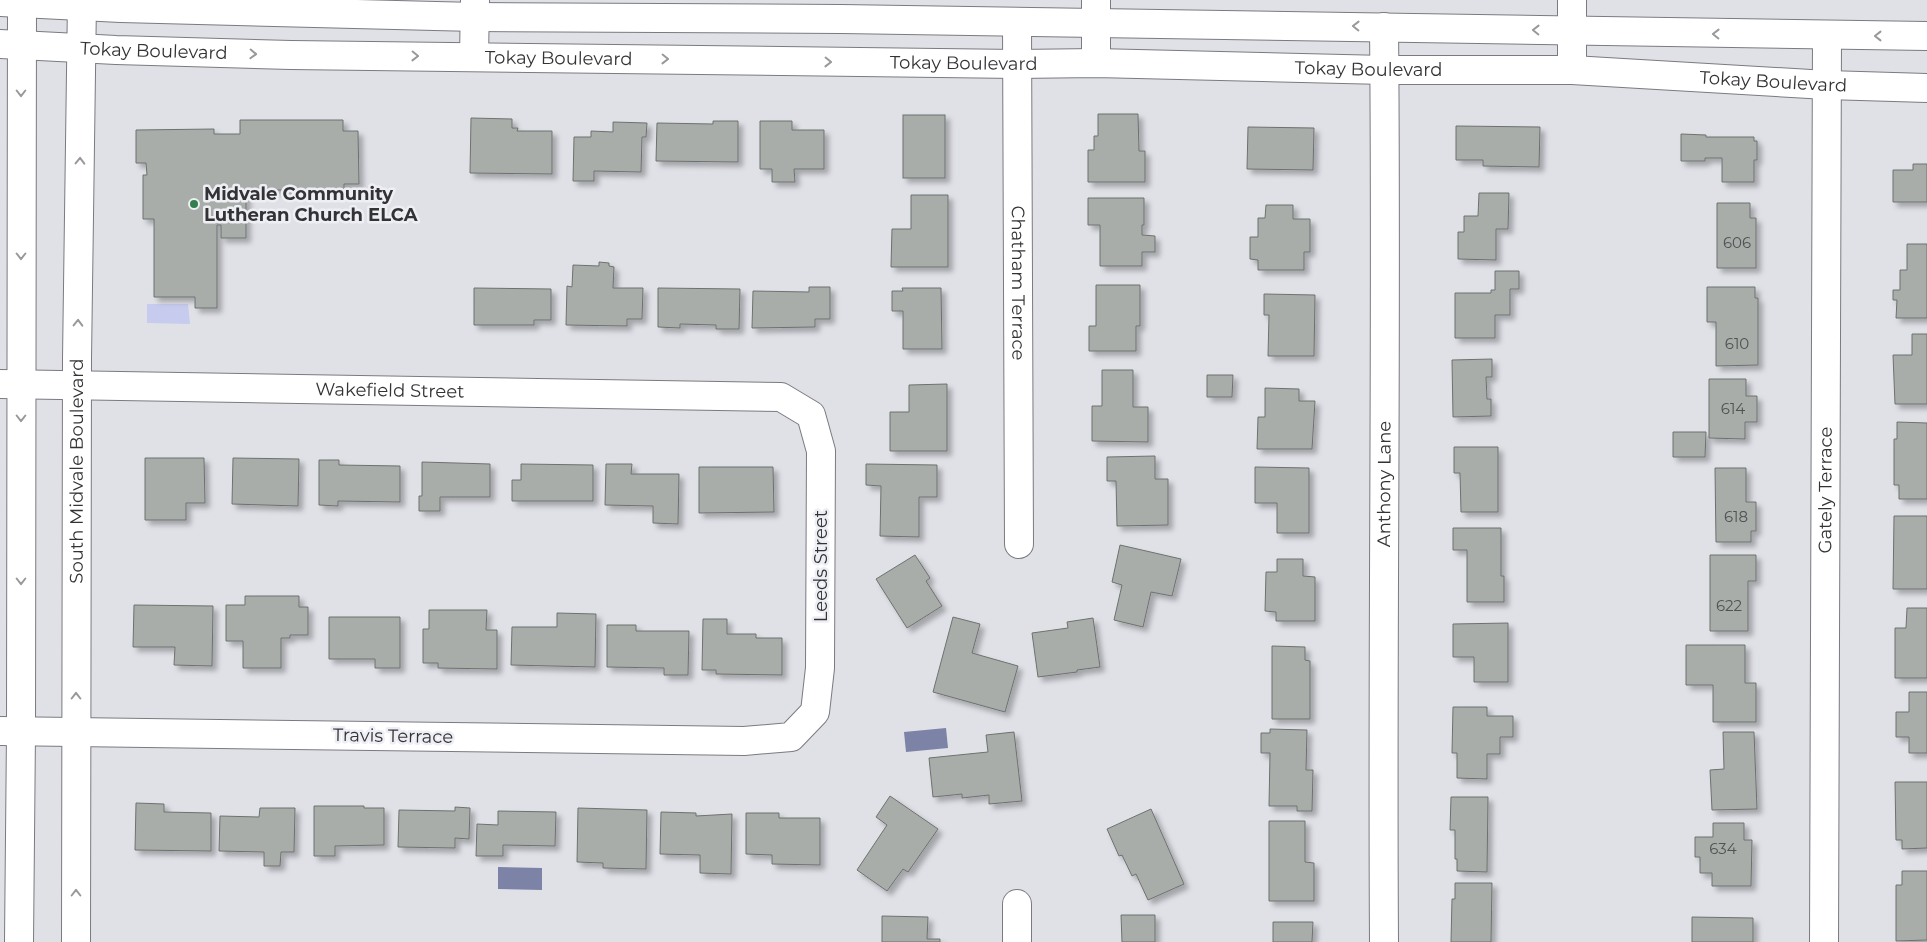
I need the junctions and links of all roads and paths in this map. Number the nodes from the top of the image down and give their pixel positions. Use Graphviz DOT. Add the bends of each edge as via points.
graph roads {
  1 [pos="1572,0"];
  2 [pos="15,1"];
  3 [pos="82,2"];
  4 [pos="475,9"];
  5 [pos="1096,12"];
  6 [pos="1018,22"];
  7 [pos="1384,27"];
  8 [pos="1573,31"];
  9 [pos="1826,36"];
  10 [pos="1927,36"];
  11 [pos="11,44"];
  12 [pos="82,47"];
  13 [pos="474,57"];
  14 [pos="1096,63"];
  15 [pos="1017,64"];
  16 [pos="1385,70"];
  17 [pos="1572,70"];
  18 [pos="1826,85"];
  19 [pos="1927,88"];
  20 [pos="10,384"];
  21 [pos="77,385"];
  22 [pos="780,397"];
  23 [pos="1019,544"];
  24 [pos="11,731"];
  25 [pos="76,732"];
  26 [pos="785,737"];
  27 [pos="1016,904"];
  28 [pos="19,942"];
  29 [pos="76,942"];
  30 [pos="1017,942"];
  31 [pos="1384,942"];
  32 [pos="1824,942"];
  1 -- 8 [label="street"];
  2 -- 3 [label="street"];
  2 -- 11 [label="street"];
  3 -- 4 [label="street" via="131,8"];
  3 -- 12 [label="street, South Midvale Boulevard"];
  4 -- 6 [label="street"];
  4 -- 13 [label="street"];
  5 -- 6 [label="street"];
  7 -- 5 [label="street, one-way"];
  5 -- 14 [label="street"];
  6 -- 15 [label="street, Chatham Terrace"];
  8 -- 7 [label="street, one-way"];
  7 -- 16 [label="street, Anthony Lane"];
  9 -- 8 [label="street, one-way"];
  8 -- 17 [label="street"];
  10 -- 9 [label="street, one-way"];
  9 -- 18 [label="street, Gately Terrace"];
  11 -- 12 [label="street, Tokay Boulevard"];
  11 -- 20 [label="street, one-way"];
  12 -- 13 [label="street, Tokay Boulevard, one-way" via="291,55"];
  21 -- 12 [label="street, South Midvale Boulevard, one-way"];
  13 -- 15 [label="street, Tokay Boulevard, one-way"];
  14 -- 15 [label="street, Tokay Boulevard"];
  14 -- 16 [label="street, Tokay Boulevard"];
  15 -- 23 [label="street, Chatham Terrace"];
  16 -- 17 [label="street, Tokay Boulevard"];
  16 -- 31 [label="street, Anthony Lane"];
  17 -- 18 [label="street, Tokay Boulevard"];
  18 -- 19 [label="street, Tokay Boulevard"];
  18 -- 32 [label="street, Gately Terrace"];
  20 -- 21 [label="street, Wakefield Street"];
  20 -- 24 [label="street, one-way"];
  21 -- 22 [label="street, Wakefield Street"];
  25 -- 21 [label="street, South Midvale Boulevard, one-way"];
  22 -- 26 [label="street, Leeds Street" via="811,415 821,451 820,668 815,712 791,737"];
  24 -- 25 [label="street, Travis Terrace"];
  24 -- 28 [label="street"];
  25 -- 26 [label="street, Travis Terrace" via="744,741"];
  29 -- 25 [label="street, South Midvale Boulevard, one-way"];
  27 -- 30 [label="street"];
}
